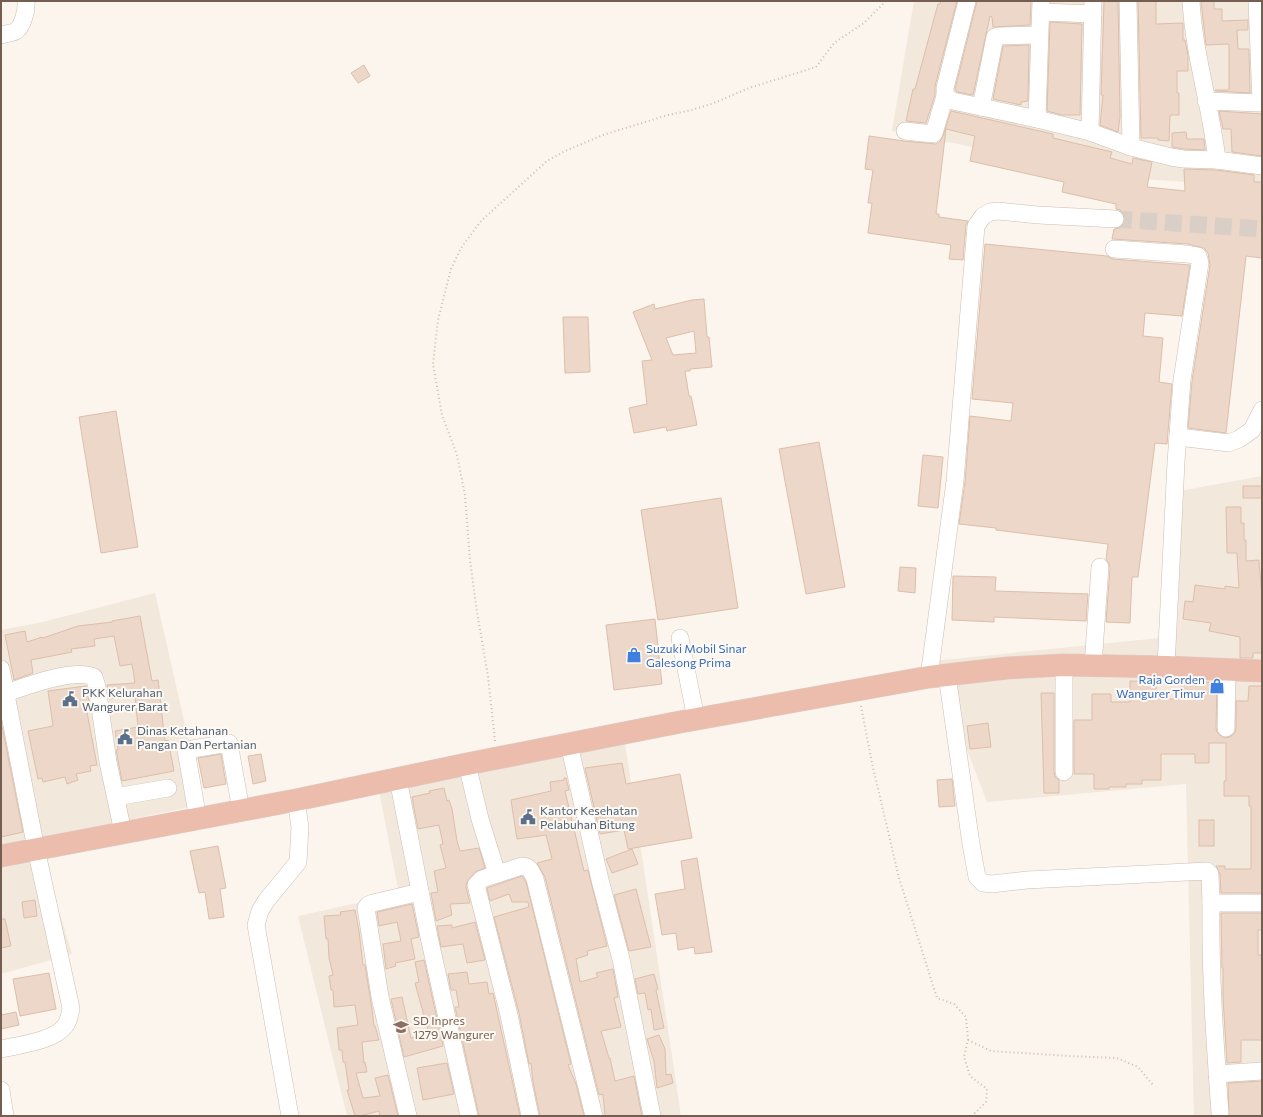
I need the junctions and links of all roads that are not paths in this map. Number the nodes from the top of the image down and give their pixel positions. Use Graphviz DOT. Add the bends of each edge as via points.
graph roads {
  1 [pos="967,1"];
  2 [pos="1128,1"];
  3 [pos="1191,1"];
  4 [pos="1257,1"];
  5 [pos="1041,6"];
  6 [pos="1093,7"];
  7 [pos="25,8"];
  8 [pos="1,35"];
  9 [pos="1039,35"];
  10 [pos="945,96"];
  11 [pos="1206,101"];
  12 [pos="1261,103"];
  13 [pos="981,107"];
  14 [pos="1037,119"];
  15 [pos="905,131"];
  16 [pos="1090,132"];
  17 [pos="1131,147"];
  18 [pos="1217,160"];
  19 [pos="1262,166"];
  20 [pos="1115,219"];
  21 [pos="1114,249"];
  22 [pos="1262,410"];
  23 [pos="1178,437"];
  24 [pos="1100,567"];
  25 [pos="680,638"];
  26 [pos="1064,665"];
  27 [pos="1093,665"];
  28 [pos="1166,667"];
  29 [pos="1,670"];
  30 [pos="1227,671"];
  31 [pos="1262,671"];
  32 [pos="938,676"];
  33 [pos="6,693"];
  34 [pos="696,719"];
  35 [pos="1226,728"];
  36 [pos="569,744"];
  37 [pos="467,764"];
  38 [pos="1064,772"];
  39 [pos="398,779"];
  40 [pos="168,788"];
  41 [pos="116,797"];
  42 [pos="296,800"];
  43 [pos="241,810"];
  44 [pos="198,819"];
  45 [pos="123,832"];
  46 [pos="36,850"];
  47 [pos="1,856"];
  48 [pos="497,874"];
  49 [pos="420,892"];
  50 [pos="1262,903"];
  51 [pos="1211,904"];
  52 [pos="1,1049"];
  53 [pos="1262,1071"];
  54 [pos="1217,1074"];
  55 [pos="1,1090"];
  56 [pos="1220,1113"];
  57 [pos="5,1116"];
  58 [pos="290,1116"];
  59 [pos="408,1116"];
  60 [pos="469,1116"];
  61 [pos="530,1116"];
  62 [pos="594,1116"];
  63 [pos="652,1116"];
  1 -- 10 [label="street" via="947,76"];
  2 -- 17 [label="street"];
  3 -- 11 [label="street"];
  4 -- 12 [label="street"];
  5 -- 6 [label="street"];
  5 -- 9 [label="street"];
  6 -- 16 [label="street"];
  7 -- 8 [label="street" via="20,27"];
  9 -- 13 [label="street" via="995,37"];
  9 -- 14 [label="street"];
  10 -- 13 [label="street" via="953,101"];
  10 -- 15 [label="street" via="933,134"];
  11 -- 12 [label="street"];
  11 -- 18 [label="street"];
  13 -- 14 [label="street"];
  14 -- 16 [label="street"];
  16 -- 17 [label="street"];
  17 -- 18 [label="street" via="1183,159"];
  18 -- 19 [label="street"];
  20 -- 32 [label="street" via="998,211 983,216 976,226"];
  21 -- 23 [label="street" via="1198,256 1200,263 1182,380"];
  22 -- 23 [label="street" via="1252,430 1239,440 1230,442"];
  23 -- 28 [label="street"];
  24 -- 27 [label="street"];
  25 -- 34 [label="street"];
  26 -- 27 [label="highway"];
  26 -- 32 [label="highway"];
  26 -- 38 [label="street"];
  27 -- 28 [label="highway"];
  28 -- 30 [label="highway"];
  29 -- 33 [label="street"];
  30 -- 31 [label="highway"];
  30 -- 35 [label="street"];
  32 -- 34 [label="highway"];
  32 -- 51 [label="street" via="977,877 983,883 1207,871 1210,874"];
  33 -- 41 [label="street" via="48,680 82,674 94,676"];
  33 -- 46 [label="street"];
  34 -- 36 [label="highway"];
  36 -- 37 [label="highway"];
  36 -- 63 [label="street" via="621,959"];
  37 -- 39 [label="highway"];
  37 -- 48 [label="street"];
  39 -- 42 [label="highway"];
  39 -- 49 [label="street"];
  40 -- 41 [label="street"];
  41 -- 45 [label="street"];
  42 -- 43 [label="highway"];
  42 -- 58 [label="street" via="300,827 298,862 266,901 256,925"];
  43 -- 44 [label="highway"];
  43 -- 44 [label="street" via="229,743 186,750"];
  44 -- 45 [label="highway"];
  45 -- 46 [label="highway"];
  46 -- 47 [label="highway"];
  46 -- 52 [label="street" via="71,1008 66,1025 57,1033"];
  48 -- 61 [label="street" via="482,879 476,885 509,1015"];
  48 -- 62 [label="street" via="526,866 535,879"];
  49 -- 59 [label="street" via="373,903 366,908 380,997"];
  49 -- 60 [label="street"];
  50 -- 51 [label="street"];
  51 -- 54 [label="street" via="1211,965"];
  53 -- 54 [label="street"];
  54 -- 56 [label="street"];
  55 -- 57 [label="street"];
}
